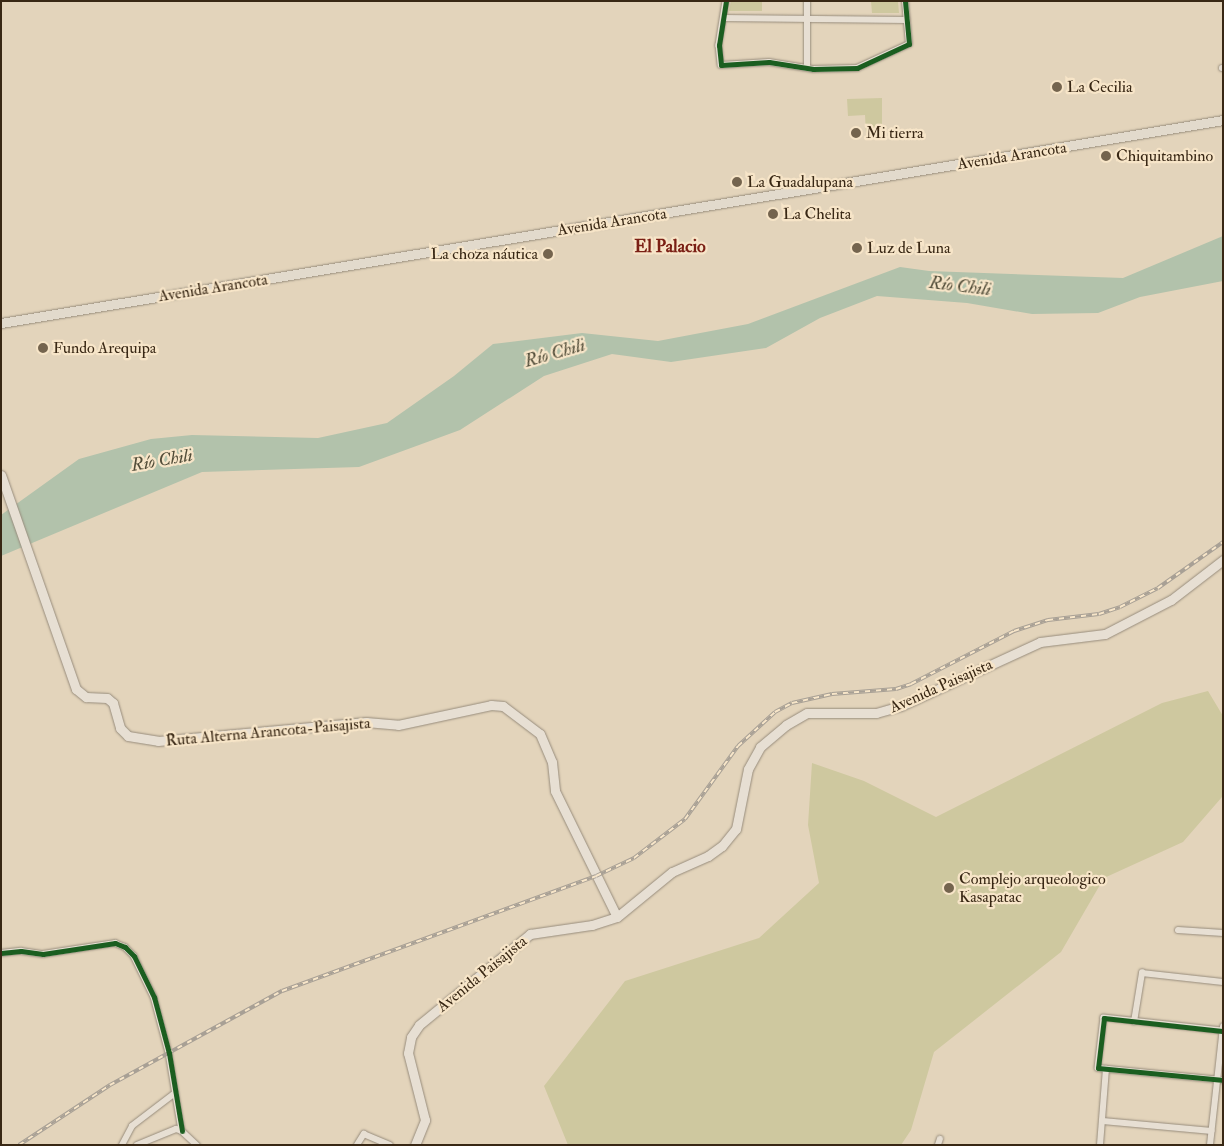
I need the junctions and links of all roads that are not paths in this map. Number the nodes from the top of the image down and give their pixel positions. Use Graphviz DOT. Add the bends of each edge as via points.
graph roads {
  1 [pos="726,1"];
  2 [pos="807,1"];
  3 [pos="905,1"];
  4 [pos="723,18"];
  5 [pos="907,20"];
  6 [pos="807,21"];
  7 [pos="807,68"];
  8 [pos="1223,120"];
  9 [pos="1,323"];
  10 [pos="1,475"];
  11 [pos="1223,560"];
  12 [pos="617,917"];
  13 [pos="1178,930"];
  14 [pos="1223,932"];
  15 [pos="1,953"];
  16 [pos="1223,982"];
  17 [pos="1134,1022"];
  18 [pos="1223,1026"];
  19 [pos="1222,1031"];
  20 [pos="1106,1069"];
  21 [pos="1220,1080"];
  22 [pos="175,1093"];
  23 [pos="1103,1121"];
  24 [pos="182,1131"];
  25 [pos="1212,1131"];
  26 [pos="418,1142"];
  27 [pos="122,1145"];
  28 [pos="137,1145"];
  29 [pos="197,1145"];
  30 [pos="357,1145"];
  31 [pos="390,1145"];
  32 [pos="1100,1145"];
  33 [pos="1210,1145"];
  1 -- 4 [label="street"];
  2 -- 6 [label="street"];
  3 -- 5 [label="street"];
  4 -- 6 [label="street"];
  4 -- 7 [label="street" via="719,45 721,65 768,62"];
  5 -- 6 [label="street"];
  5 -- 7 [label="street" via="909,44 857,68"];
  6 -- 7 [label="street"];
  8 -- 9 [label="main road, Avenida Arancota"];
  10 -- 12 [label="main road, Ruta Alterna Arancota-Paisajista" via="76,689 86,697 107,698 113,703 120,728 128,736 140,740 366,722 398,725 491,705 503,706 540,734 552,762 555,791"];
  11 -- 12 [label="main road, Avenida Paisajista" via="1171,600 1105,634 1040,642 901,706 876,713 807,714 786,725 760,747 748,769 736,829 722,846 672,872"];
  12 -- 26 [label="main road, Avenida Paisajista" via="592,925 530,934 419,1025 410,1037 408,1053 425,1120"];
  13 -- 14 [label="street"];
  15 -- 22 [label="street" via="43,954 115,943 125,947 144,973 154,997 169,1053"];
  16 -- 17 [label="street" via="1142,973"];
  17 -- 19 [label="street"];
  17 -- 20 [label="street" via="1104,1018 1098,1068"];
  18 -- 19 [label="street"];
  19 -- 21 [label="street"];
  20 -- 21 [label="street"];
  20 -- 23 [label="street"];
  21 -- 25 [label="street"];
  22 -- 24 [label="street"];
  22 -- 27 [label="street" via="132,1126"];
  23 -- 25 [label="street"];
  23 -- 32 [label="street"];
  24 -- 28 [label="street" via="159,1134"];
  24 -- 29 [label="street"];
  25 -- 33 [label="street"];
  30 -- 31 [label="street" via="364,1134"];
}
